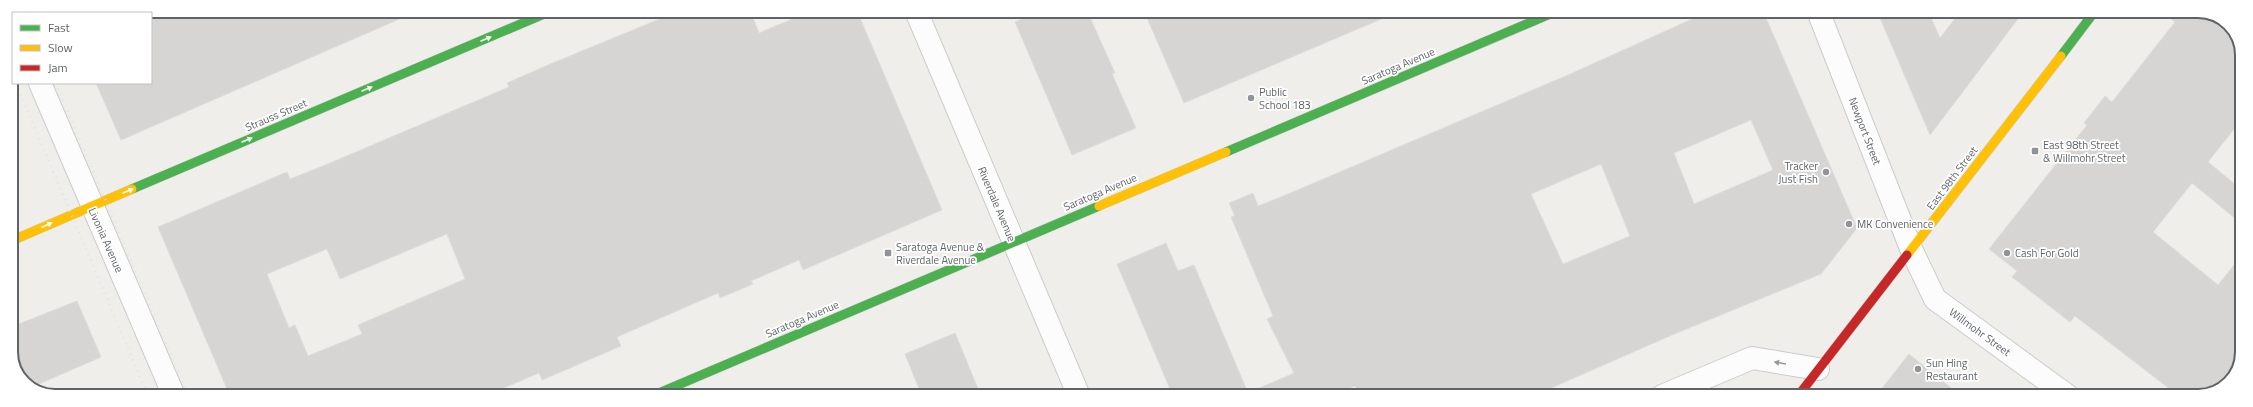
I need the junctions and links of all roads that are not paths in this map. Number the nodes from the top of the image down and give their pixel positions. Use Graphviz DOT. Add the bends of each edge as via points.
graph roads {
  1 [pos="535,18"];
  2 [pos="919,18"];
  3 [pos="1541,18"];
  4 [pos="1821,18"];
  5 [pos="2090,18"];
  6 [pos="40,84"];
  7 [pos="92,206"];
  8 [pos="18,237"];
  9 [pos="1014,242"];
  10 [pos="1912,251"];
  11 [pos="1818,369"];
  12 [pos="171,389"];
  13 [pos="668,389"];
  14 [pos="1076,389"];
  15 [pos="1679,389"];
  16 [pos="1803,389"];
  17 [pos="2058,389"];
  7 -- 1 [label="street, Strauss Street, one-way"];
  2 -- 9 [label="street, Riverdale Avenue"];
  3 -- 9 [label="street, Saratoga Avenue"];
  4 -- 10 [label="street, Newport Street"];
  5 -- 10 [label="street, East 98th Street"];
  6 -- 7 [label="street, Livonia Avenue"];
  8 -- 7 [label="street, Strauss Street, one-way"];
  7 -- 12 [label="street, Livonia Avenue"];
  9 -- 13 [label="street, Saratoga Avenue"];
  9 -- 14 [label="street, Riverdale Avenue"];
  10 -- 11 [label="street, East 98th Street"];
  10 -- 17 [label="street, Willmohr Street" via="1935,299"];
  11 -- 15 [label="street, one-way" via="1752,358"];
  11 -- 16 [label="street, East 98th Street"];
}
